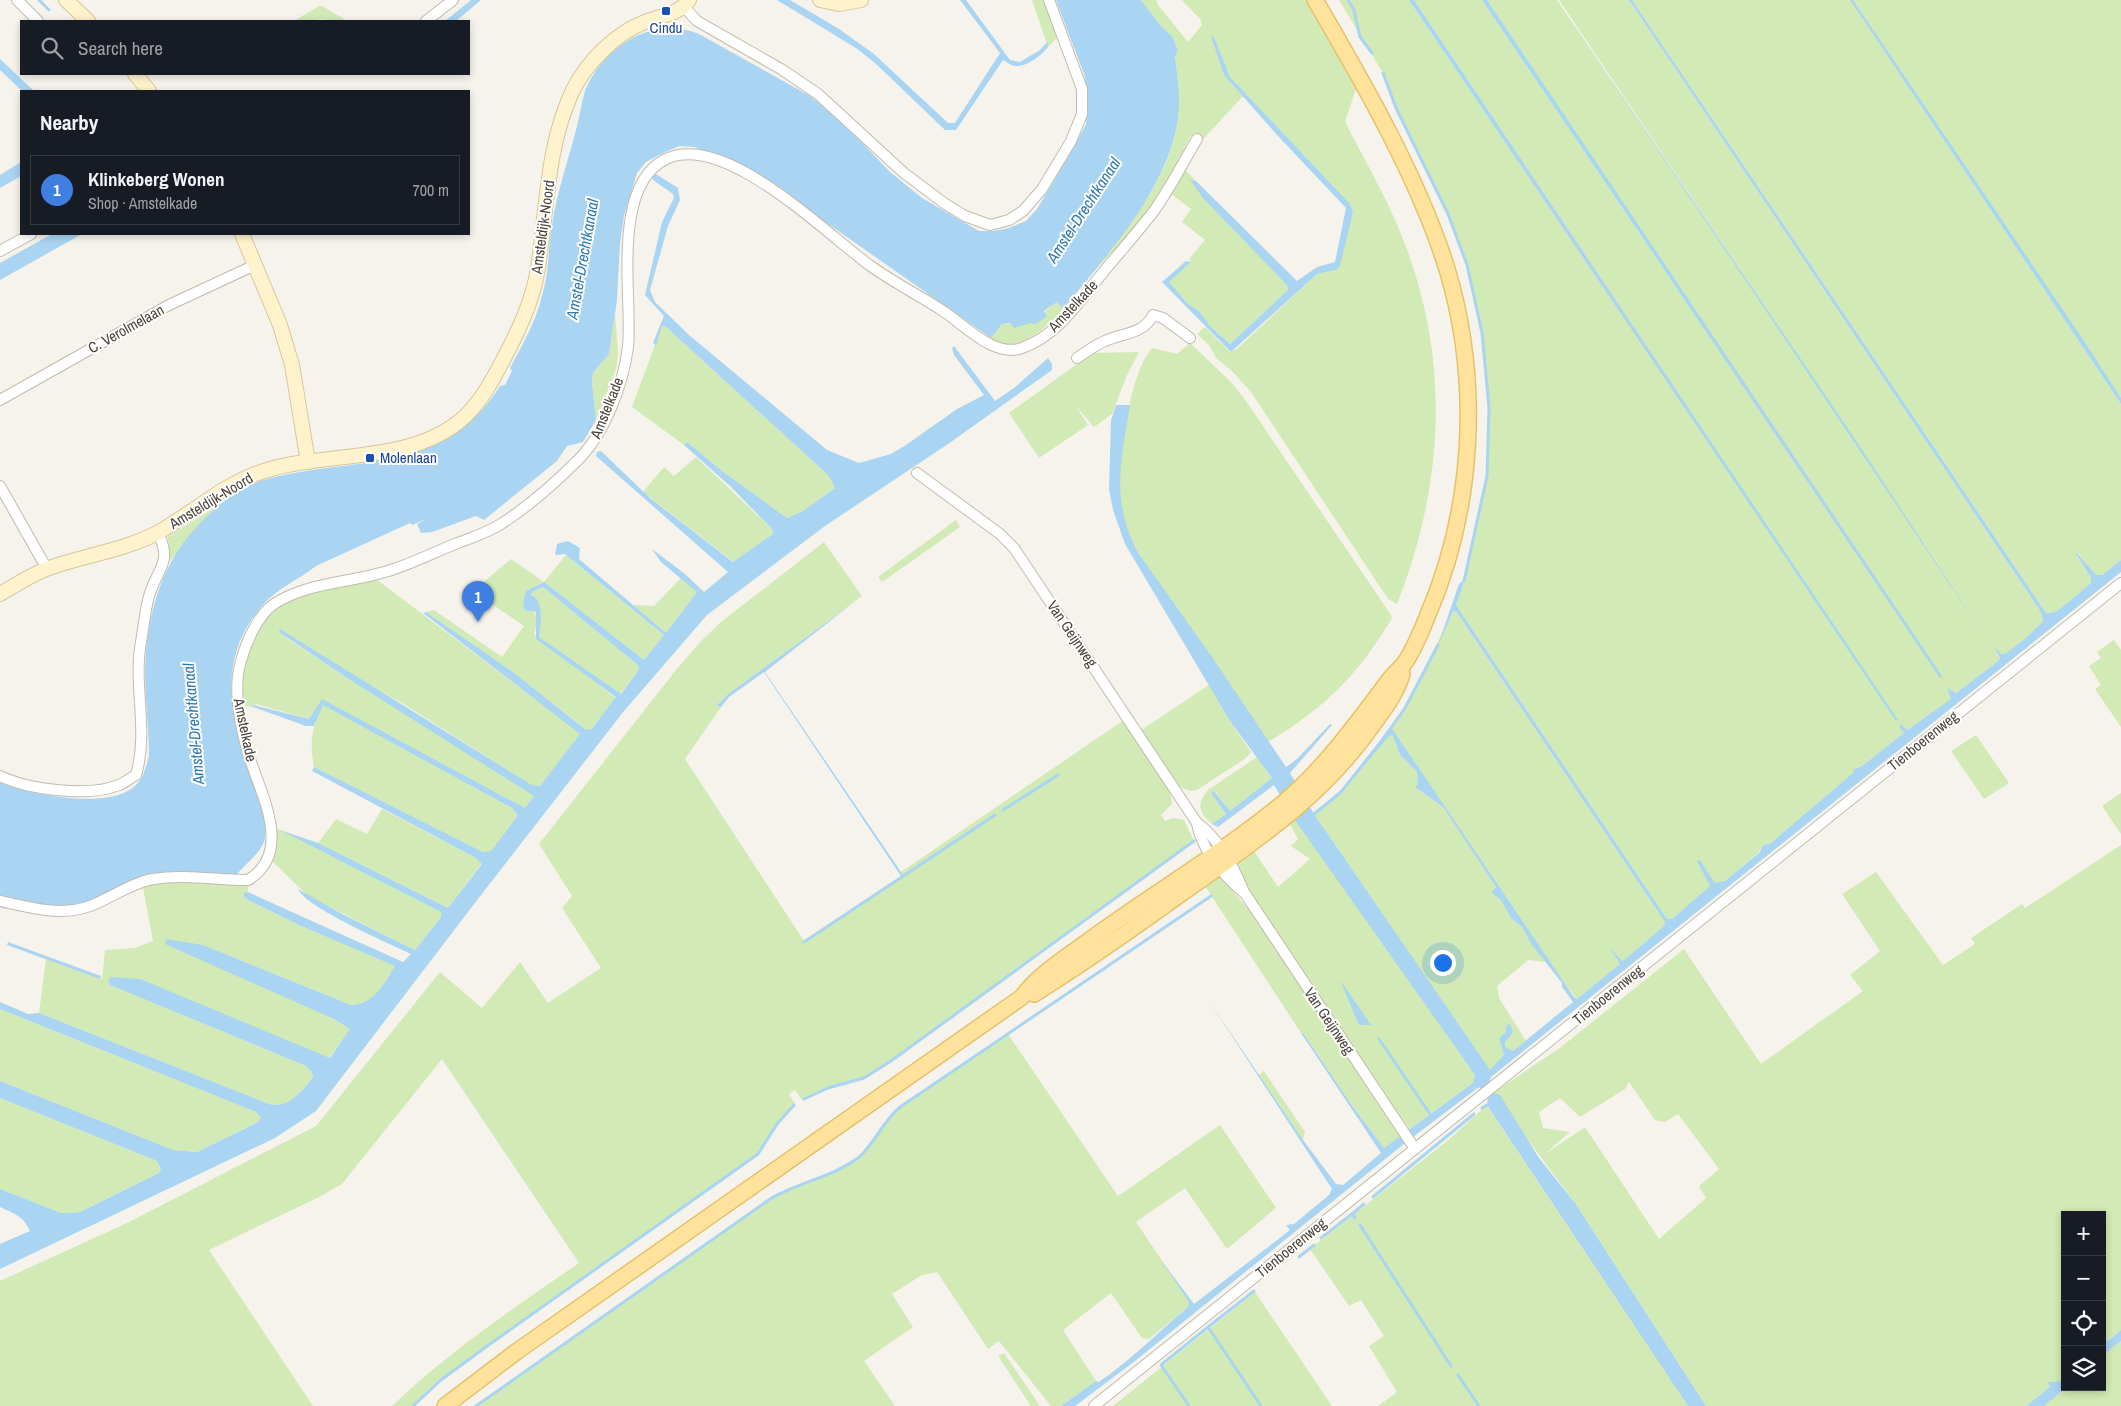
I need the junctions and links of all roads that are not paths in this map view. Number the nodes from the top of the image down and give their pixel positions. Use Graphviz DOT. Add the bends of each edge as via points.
graph roads {
  1 [pos="17,0"];
  2 [pos="66,0"];
  3 [pos="453,0"];
  4 [pos="820,0"];
  5 [pos="861,0"];
  6 [pos="1049,0"];
  7 [pos="1315,0"];
  8 [pos="686,4"];
  9 [pos="37,20"];
  10 [pos="87,20"];
  11 [pos="427,20"];
  12 [pos="136,75"];
  13 [pos="148,90"];
  14 [pos="1197,139"];
  15 [pos="29,235"];
  16 [pos="242,235"];
  17 [pos="0,251"];
  18 [pos="255,265"];
  19 [pos="1190,338"];
  20 [pos="1077,358"];
  21 [pos="0,400"];
  22 [pos="308,462"];
  23 [pos="917,473"];
  24 [pos="0,486"];
  25 [pos="158,532"];
  26 [pos="47,568"];
  27 [pos="2121,583"];
  28 [pos="0,594"];
  29 [pos="0,776"];
  30 [pos="1219,858"];
  31 [pos="0,901"];
  32 [pos="1413,1146"];
  33 [pos="445,1406"];
  34 [pos="1094,1406"];
  1 -- 9 [label="street"];
  2 -- 10 [label="street"];
  3 -- 11 [label="street"];
  4 -- 5 [label="street" via="839,4"];
  6 -- 8 [label="street, Amsteldijk-Noord" via="1082,89 1082,114 1071,140 1042,189 1024,210 1009,220 990,225 965,216 944,203 904,173 818,94 697,21"];
  7 -- 30 [label="main road" via="1419,198 1447,270 1462,338 1468,405 1467,449 1460,508 1442,579 1405,663 1310,787 1286,809"];
  8 -- 22 [label="street, Amsteldijk-Noord" via="669,15 643,22 621,35 602,52 574,89 554,156 533,293 512,345 478,402 461,420 420,442"];
  12 -- 13 [label="street"];
  14 -- 31 [label="street, Amstelkade" via="1153,211 1069,314 1037,341 1010,351 997,348 871,266 764,184 734,166 698,153 663,160 641,188 632,213 627,239 626,360 610,409 590,448 554,483 500,525 394,570 298,591 266,610 258,623 241,660 236,681 237,702 249,756 270,818 270,849 262,869 248,880 198,877 150,880 89,907 73,910 31,908"];
  15 -- 17 [label="street"];
  16 -- 18 [label="street"];
  18 -- 21 [label="street, C. Verolmelaan" via="169,304"];
  18 -- 22 [label="street" via="280,324 292,365"];
  19 -- 20 [label="street" via="1163,318 1153,315 1139,330 1105,341"];
  22 -- 25 [label="street, Amsteldijk-Noord" via="265,470 244,478"];
  23 -- 30 [label="street, Van Geijnweg" via="1000,534 1014,548 1197,823 1206,829"];
  24 -- 26 [label="street"];
  25 -- 26 [label="street"];
  25 -- 29 [label="street, Amsteldijk-Noord" via="166,556 150,593 138,656 143,732 136,775 119,785 84,791 47,789"];
  26 -- 28 [label="street"];
  27 -- 32 [label="street, Tienboerenweg" via="1479,1098"];
  30 -- 32 [label="street, Van Geijnweg" via="1233,884 1244,892"];
  30 -- 33 [label="main road" via="1060,978 1022,997 516,1352"];
  32 -- 34 [label="street, Tienboerenweg"];
}
